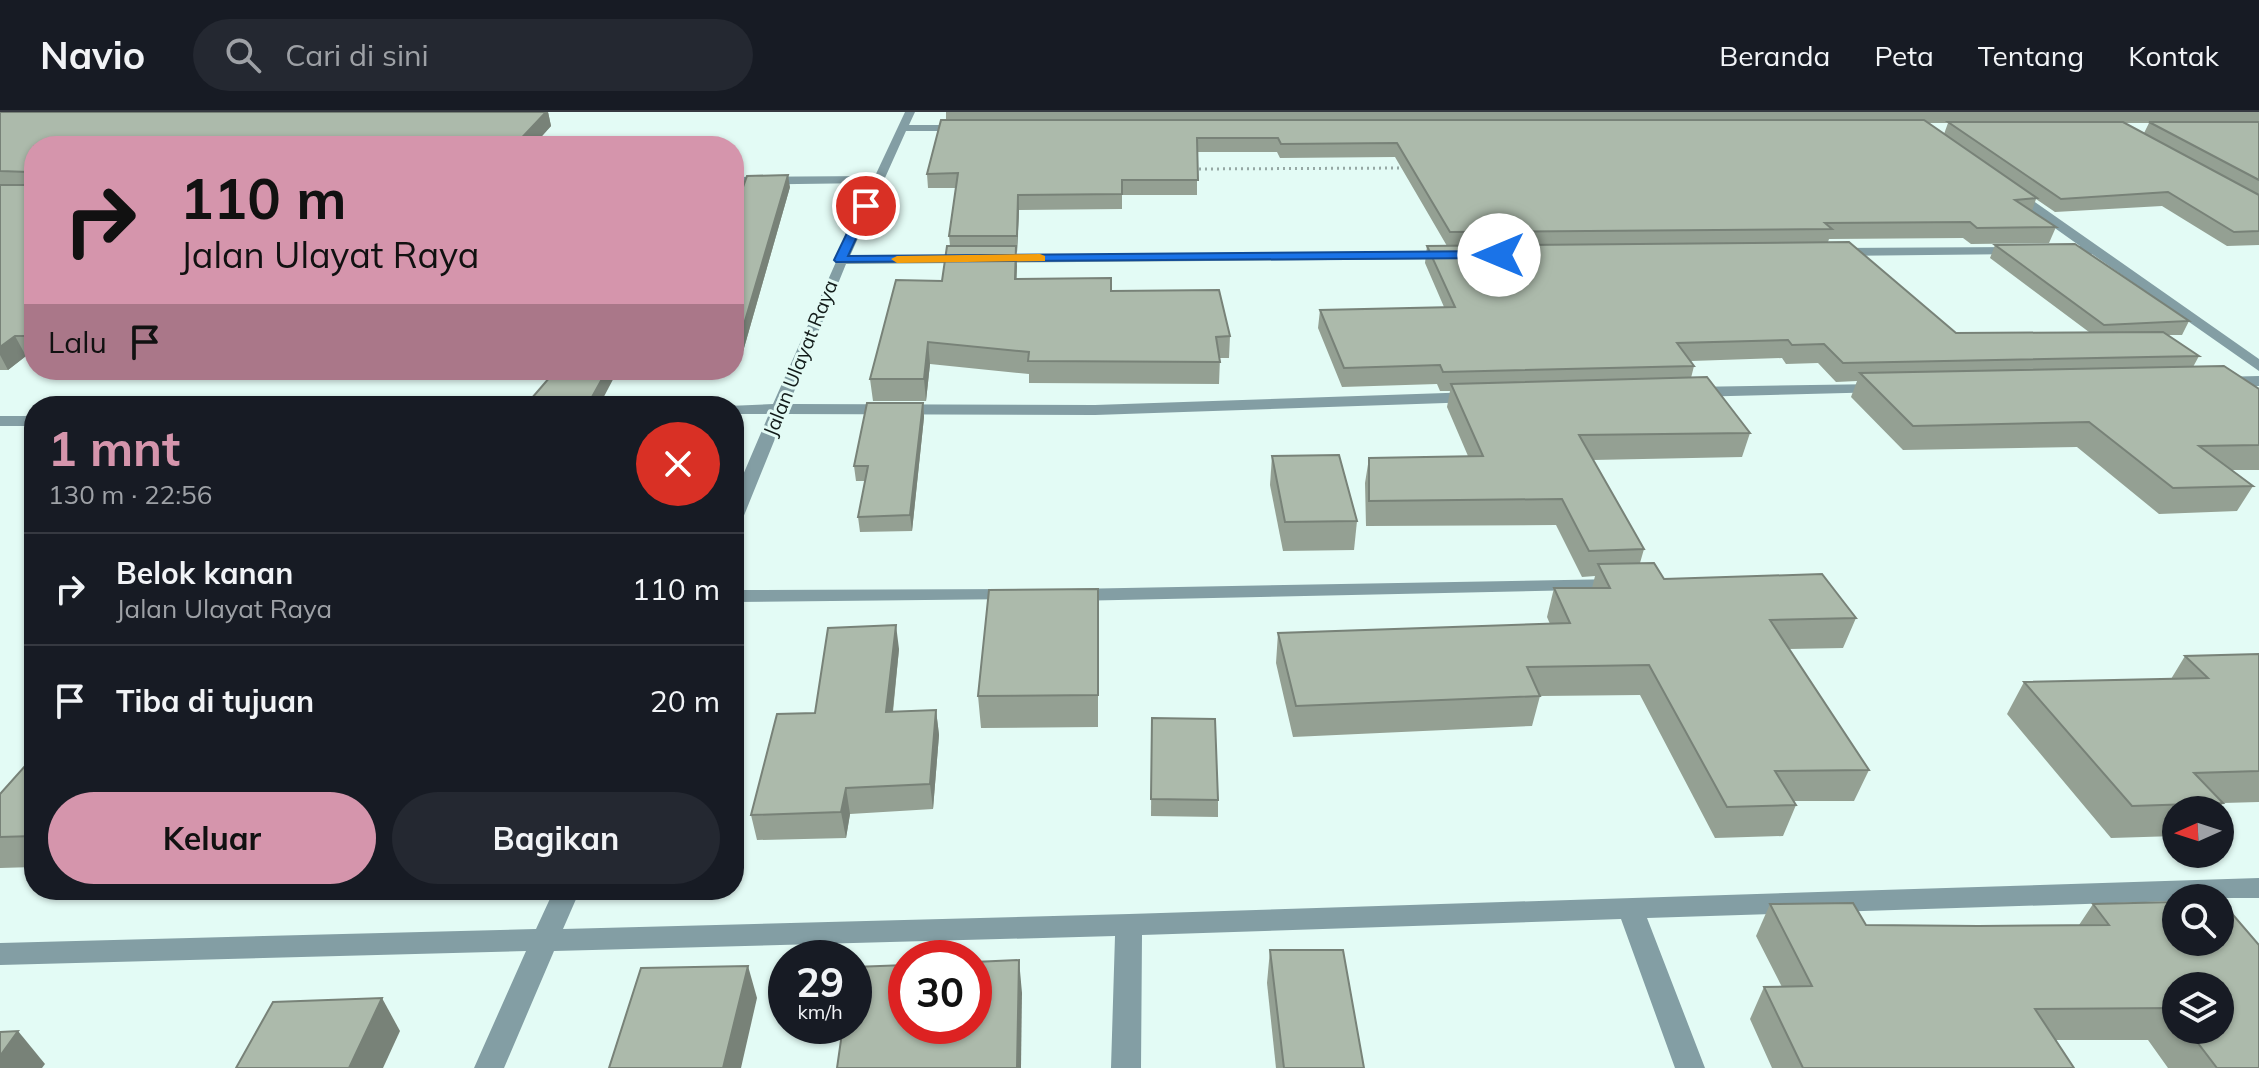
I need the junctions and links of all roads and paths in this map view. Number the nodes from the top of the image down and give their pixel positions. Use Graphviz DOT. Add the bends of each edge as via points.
graph roads {
  1 [pos="910,112"];
  2 [pos="903,128"];
  3 [pos="983,128"];
  4 [pos="1421,168"];
  5 [pos="1188,169"];
  6 [pos="878,179"];
  7 [pos="744,181"];
  8 [pos="1999,183"];
  9 [pos="2047,250"];
  10 [pos="2094,250"];
  11 [pos="2031,251"];
  12 [pos="1825,252"];
  13 [pos="1460,255"];
  14 [pos="841,260"];
  15 [pos="2259,366"];
  16 [pos="2259,381"];
  17 [pos="2196,382"];
  18 [pos="1899,388"];
  19 [pos="1680,393"];
  20 [pos="1490,397"];
  21 [pos="780,408"];
  22 [pos="744,409"];
  23 [pos="0,421"];
  24 [pos="24,421"];
  25 [pos="744,494"];
  26 [pos="1638,584"];
  27 [pos="744,596"];
  28 [pos="2259,888"];
  29 [pos="563,900"];
  30 [pos="1630,908"];
  31 [pos="1129,925"];
  32 [pos="545,939"];
  33 [pos="0,954"];
  34 [pos="489,1068"];
  35 [pos="1126,1068"];
  36 [pos="1690,1068"];
  1 -- 2 [label="street, Jalan Ulayat Raya"];
  2 -- 3 [label="street"];
  2 -- 6 [label="street, Jalan Ulayat Raya"];
  4 -- 5 [label="path"];
  6 -- 7 [label="street"];
  6 -- 14 [label="street, Jalan Ulayat Raya"];
  8 -- 10 [label="street"];
  9 -- 10 [label="street"];
  10 -- 15 [label="street"];
  11 -- 12 [label="street"];
  13 -- 14 [label="street"];
  14 -- 21 [label="street, Jalan Ulayat Raya"];
  16 -- 17 [label="street"];
  18 -- 19 [label="street"];
  20 -- 21 [label="street" via="1095,410"];
  21 -- 22 [label="street"];
  21 -- 25 [label="street, Jalan Ulayat Raya"];
  23 -- 24 [label="street"];
  26 -- 27 [label="street"];
  28 -- 30 [label="street"];
  29 -- 32 [label="street"];
  30 -- 31 [label="street"];
  30 -- 36 [label="street"];
  31 -- 32 [label="street"];
  31 -- 35 [label="street"];
  32 -- 33 [label="street"];
  32 -- 34 [label="street"];
}
